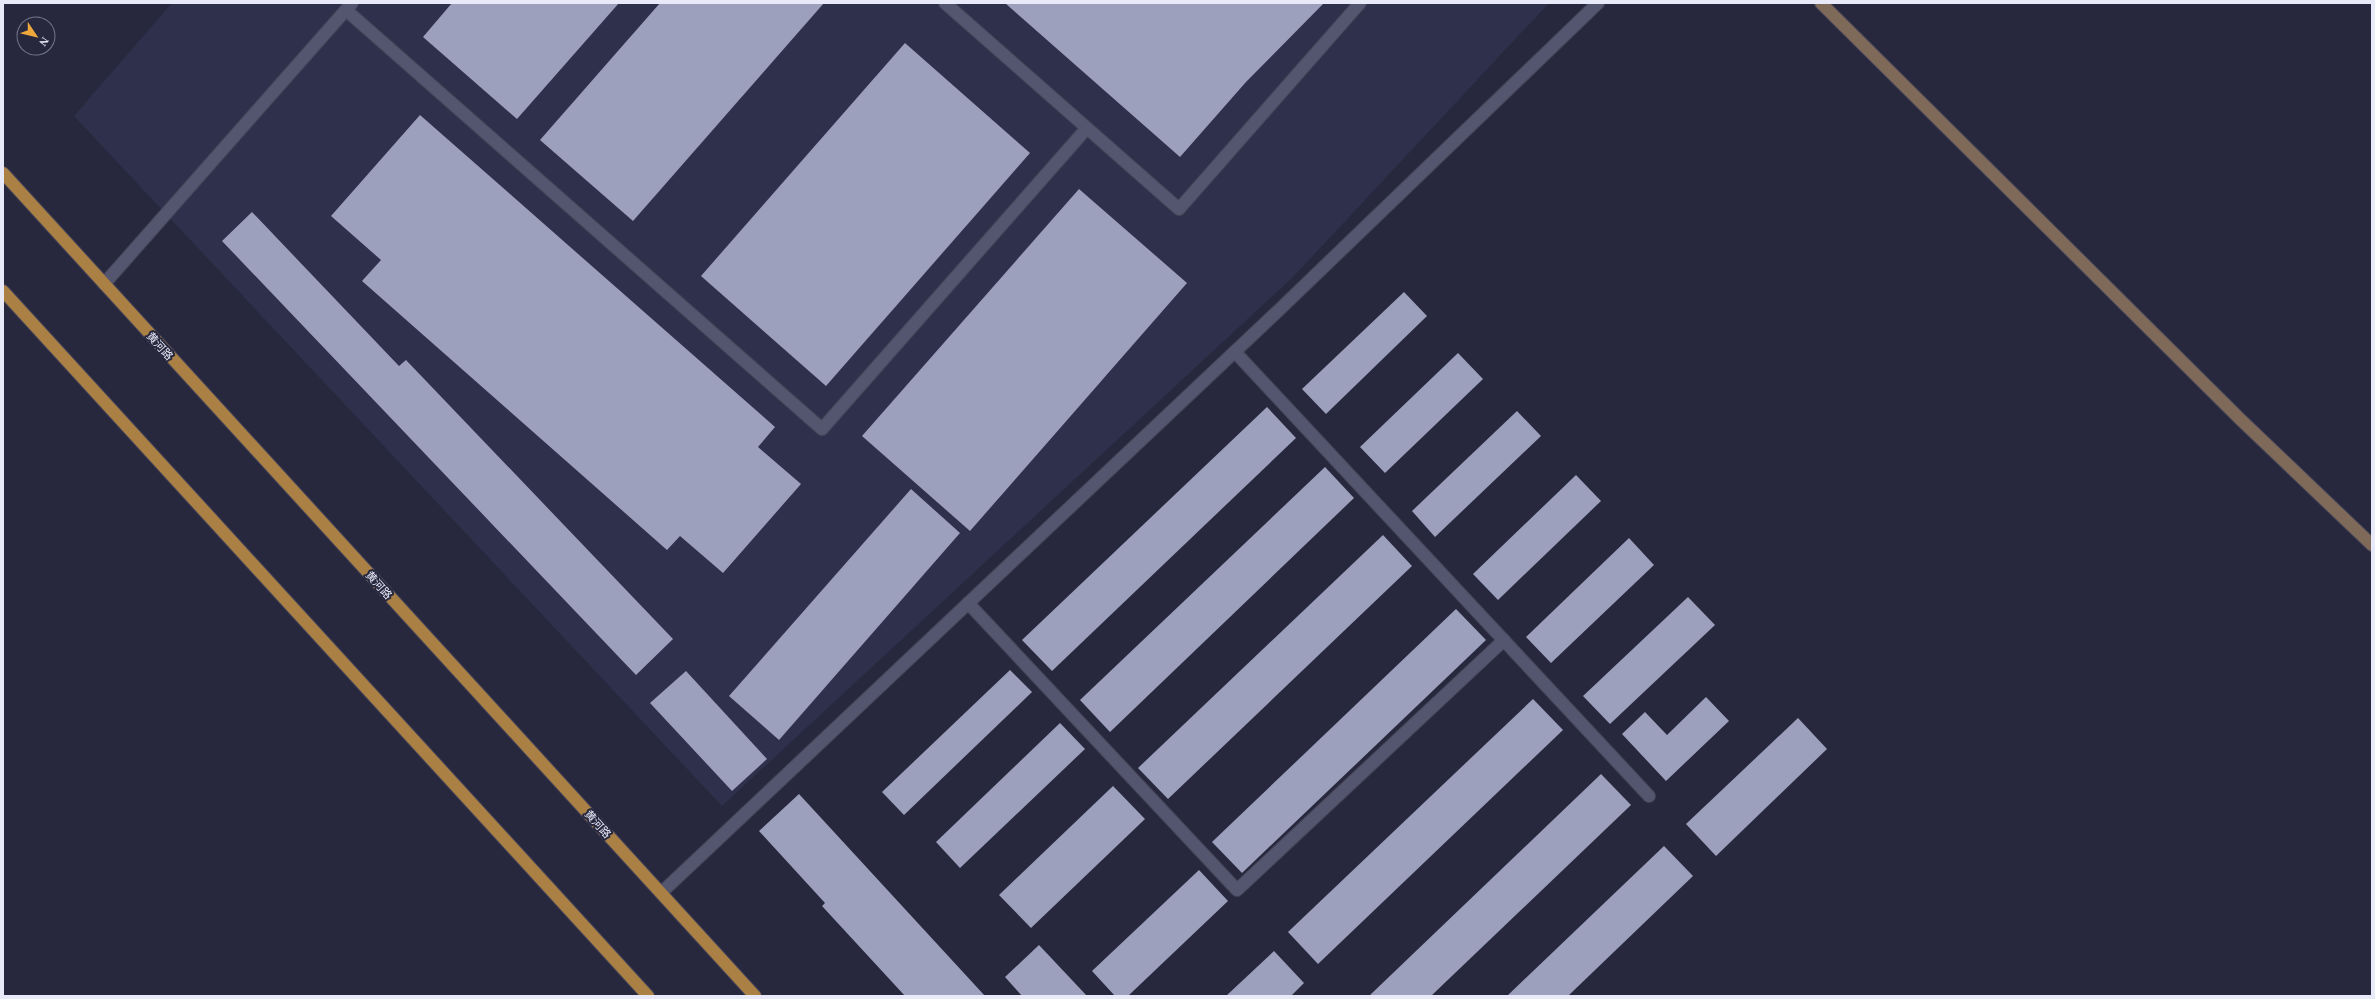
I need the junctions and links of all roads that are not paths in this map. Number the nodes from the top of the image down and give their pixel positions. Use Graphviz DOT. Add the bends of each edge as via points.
graph roads {
  1 [pos="945,3"];
  2 [pos="1360,3"];
  3 [pos="1598,3"];
  4 [pos="1820,3"];
  5 [pos="349,7"];
  6 [pos="1087,128"];
  7 [pos="3,173"];
  8 [pos="104,284"];
  9 [pos="3,291"];
  10 [pos="1235,352"];
  11 [pos="2372,545"];
  12 [pos="968,603"];
  13 [pos="1504,640"];
  14 [pos="1649,796"];
  15 [pos="661,893"];
  16 [pos="648,996"];
  17 [pos="755,996"];
  1 -- 6 [label="street"];
  2 -- 6 [label="street" via="1179,209"];
  3 -- 10 [label="street"];
  4 -- 11 [label="street" via="2234,413"];
  5 -- 6 [label="street" via="822,429"];
  5 -- 8 [label="street"];
  7 -- 8 [label="main road, 黄河路"];
  8 -- 15 [label="main road, 黄河路"];
  9 -- 16 [label="main road"];
  10 -- 12 [label="street"];
  10 -- 13 [label="street"];
  12 -- 13 [label="street" via="1237,890"];
  12 -- 15 [label="street"];
  13 -- 14 [label="street"];
  15 -- 17 [label="main road, 黄河路"];
}
